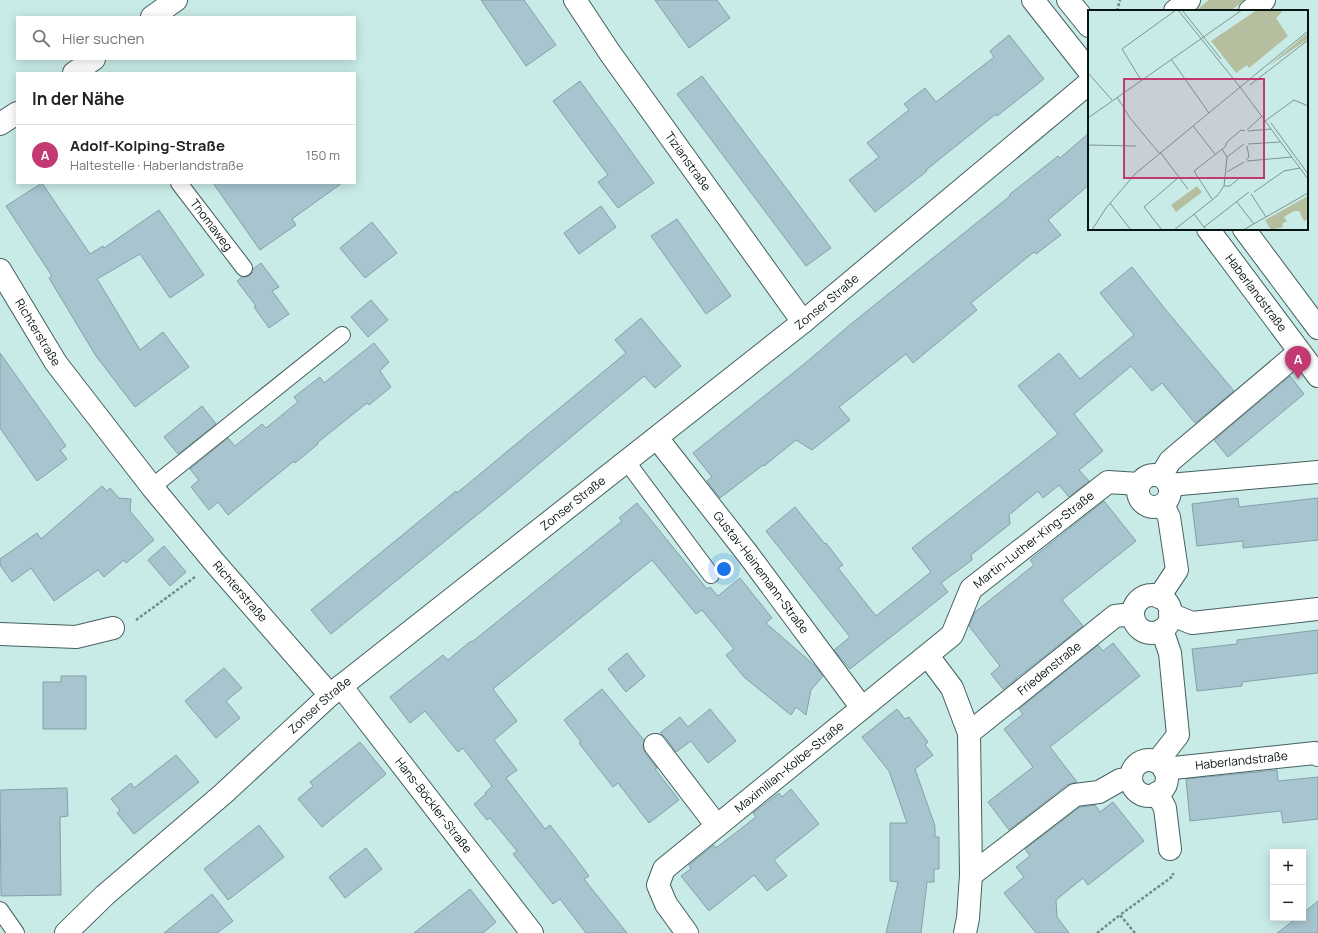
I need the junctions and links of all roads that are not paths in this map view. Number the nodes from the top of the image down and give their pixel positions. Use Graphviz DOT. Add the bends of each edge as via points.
graph roads {
  1 [pos="575,0"];
  2 [pos="1033,0"];
  3 [pos="1068,0"];
  4 [pos="1189,0"];
  5 [pos="1264,0"];
  6 [pos="1176,10"];
  7 [pos="1251,10"];
  8 [pos="1088,25"];
  9 [pos="1088,69"];
  10 [pos="1088,84"];
  11 [pos="16,113"];
  12 [pos="0,124"];
  13 [pos="180,184"];
  14 [pos="1209,230"];
  15 [pos="1245,230"];
  16 [pos="244,268"];
  17 [pos="0,270"];
  18 [pos="803,322"];
  19 [pos="1318,328"];
  20 [pos="342,335"];
  21 [pos="1299,352"];
  22 [pos="1318,376"];
  23 [pos="657,438"];
  24 [pos="627,462"];
  25 [pos="1318,472"];
  26 [pos="1139,484"];
  27 [pos="152,487"];
  28 [pos="1164,488"];
  29 [pos="711,575"];
  30 [pos="1318,609"];
  31 [pos="1133,614"];
  32 [pos="1164,614"];
  33 [pos="113,628"];
  34 [pos="0,634"];
  35 [pos="928,656"];
  36 [pos="336,690"];
  37 [pos="862,708"];
  38 [pos="969,733"];
  39 [pos="655,745"];
  40 [pos="1318,755"];
  41 [pos="1161,765"];
  42 [pos="1131,778"];
  43 [pos="1157,794"];
  44 [pos="717,826"];
  45 [pos="1170,849"];
  46 [pos="971,874"];
  47 [pos="0,910"];
  48 [pos="525,930"];
  49 [pos="16,933"];
  50 [pos="66,933"];
  51 [pos="687,933"];
  52 [pos="965,933"];
  1 -- 18 [label="street, Tizianstraße" via="610,53"];
  2 -- 9 [label="street"];
  3 -- 8 [label="street"];
  4 -- 6 [label="street"];
  5 -- 7 [label="street"];
  10 -- 18 [label="street, Zonser Straße"];
  11 -- 12 [label="street"];
  13 -- 16 [label="lane, Thomaweg"];
  14 -- 21 [label="street, Haberlandstraße"];
  15 -- 19 [label="street"];
  17 -- 27 [label="street, Richterstraße" via="56,363"];
  18 -- 23 [label="street, Zonser Straße"];
  20 -- 27 [label="lane"];
  21 -- 22 [label="street, Haberlandstraße"];
  21 -- 28 [label="street" via="1170,461"];
  23 -- 24 [label="street, Zonser Straße"];
  23 -- 37 [label="street, Gustav-Heinemann-Straße" via="747,553"];
  24 -- 29 [label="lane"];
  24 -- 36 [label="street, Zonser Straße"];
  25 -- 28 [label="street"];
  26 -- 28 [label="street" via="1151,475"];
  26 -- 28 [label="street" via="1138,494 1144,503 1153,507"];
  26 -- 35 [label="street, Martin-Luther-King-Straße" via="1108,482 971,589 952,635"];
  27 -- 36 [label="street, Richterstraße" via="215,563"];
  28 -- 32 [label="street" via="1177,570"];
  30 -- 32 [label="street" via="1192,622"];
  31 -- 32 [label="street" via="1141,599 1153,596"];
  31 -- 32 [label="street" via="1140,629 1151,633"];
  31 -- 38 [label="street, Friedenstraße" via="1115,616"];
  32 -- 41 [label="street" via="1178,735"];
  33 -- 34 [label="street" via="76,637"];
  35 -- 37 [label="street, Martin-Luther-King-Straße"];
  35 -- 38 [label="street" via="952,688"];
  36 -- 48 [label="street, Hans-Böckler-Straße"];
  36 -- 50 [label="street, Zonser Straße" via="223,794 105,895"];
  37 -- 44 [label="street, Maximilian-Kolbe-Straße"];
  38 -- 46 [label="street"];
  39 -- 44 [label="street"];
  40 -- 41 [label="street, Haberlandstraße" via="1315,753"];
  41 -- 42 [label="street" via="1145,760 1135,767"];
  41 -- 43 [label="street" via="1166,780 1162,790"];
  42 -- 43 [label="street" via="1135,789 1140,793"];
  42 -- 46 [label="street" via="1120,780 1099,792 1075,795"];
  43 -- 45 [label="street" via="1165,808"];
  44 -- 51 [label="street, Maximilian-Kolbe-Straße" via="664,869 658,885 666,904"];
  46 -- 52 [label="street"];
  47 -- 49 [label="lane"];
}
